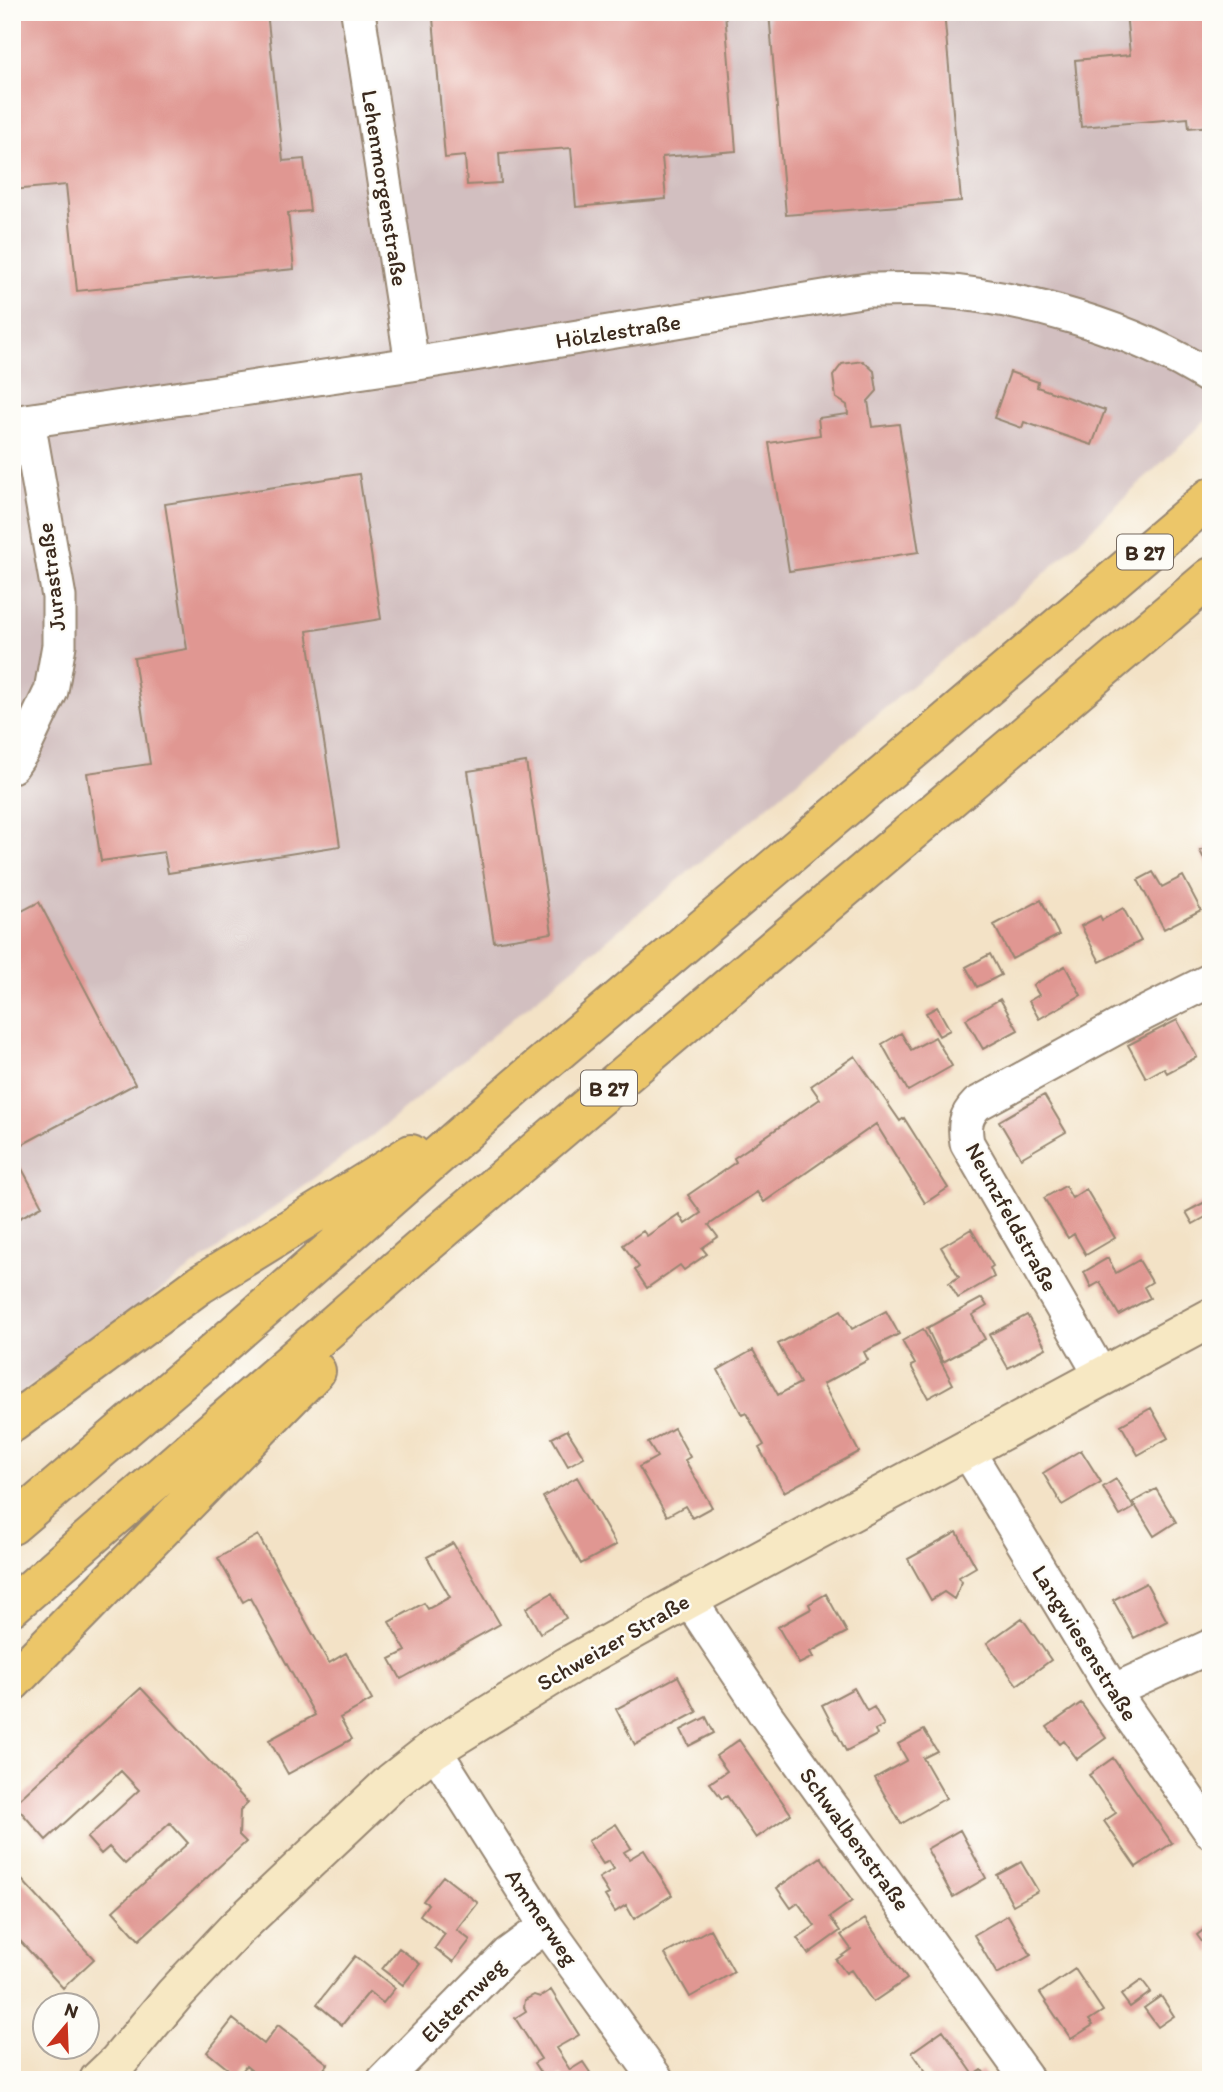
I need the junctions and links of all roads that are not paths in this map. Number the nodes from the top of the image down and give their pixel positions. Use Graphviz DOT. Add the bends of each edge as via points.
graph roads {
  1 [pos="358,12"];
  2 [pos="412,364"];
  3 [pos="1207,375"];
  4 [pos="20,422"];
  5 [pos="1211,497"];
  6 [pos="1211,577"];
  7 [pos="12,766"];
  8 [pos="1209,986"];
  9 [pos="516,1087"];
  10 [pos="418,1251"];
  11 [pos="1211,1318"];
  12 [pos="1102,1377"];
  13 [pos="12,1423"];
  14 [pos="967,1450"];
  15 [pos="12,1525"];
  16 [pos="689,1599"];
  17 [pos="12,1606"];
  18 [pos="1211,1646"];
  19 [pos="12,1682"];
  20 [pos="1113,1691"];
  21 [pos="434,1749"];
  22 [pos="1211,1832"];
  23 [pos="546,1926"];
  24 [pos="1026,2076"];
  25 [pos="99,2080"];
  26 [pos="384,2080"];
  27 [pos="657,2080"];
  1 -- 2 [label="street, Lehenmorgenstraße"];
  2 -- 3 [label="street, Hölzlestraße" via="867,290 931,290 1048,309 1155,347"];
  2 -- 4 [label="street, Hölzlestraße"];
  4 -- 7 [label="street, Jurastraße" via="59,597 59,645 51,691"];
  5 -- 9 [label="highway, B 27"];
  6 -- 10 [label="highway, B 27"];
  8 -- 12 [label="street, Neunzfeldstraße" via="1121,1025 977,1104 967,1114 968,1143"];
  9 -- 13 [label="highway" via="199,1284"];
  9 -- 15 [label="highway, B 27"];
  10 -- 17 [label="highway, B 27"];
  10 -- 19 [label="highway" via="345,1342"];
  11 -- 12 [label="street, Schweizer Straße"];
  12 -- 14 [label="street, Schweizer Straße"];
  14 -- 16 [label="street, Schweizer Straße"];
  14 -- 20 [label="street, Langwiesenstraße"];
  16 -- 21 [label="street, Schweizer Straße" via="568,1666"];
  16 -- 24 [label="street, Schwalbenstraße" via="765,1715"];
  18 -- 20 [label="street"];
  20 -- 22 [label="street, Langwiesenstraße"];
  21 -- 23 [label="street, Ammerweg"];
  21 -- 25 [label="street, Schweizer Straße" via="392,1782 236,1929"];
  23 -- 26 [label="street, Elsternweg" via="508,1954"];
  23 -- 27 [label="street, Ammerweg"];
}
